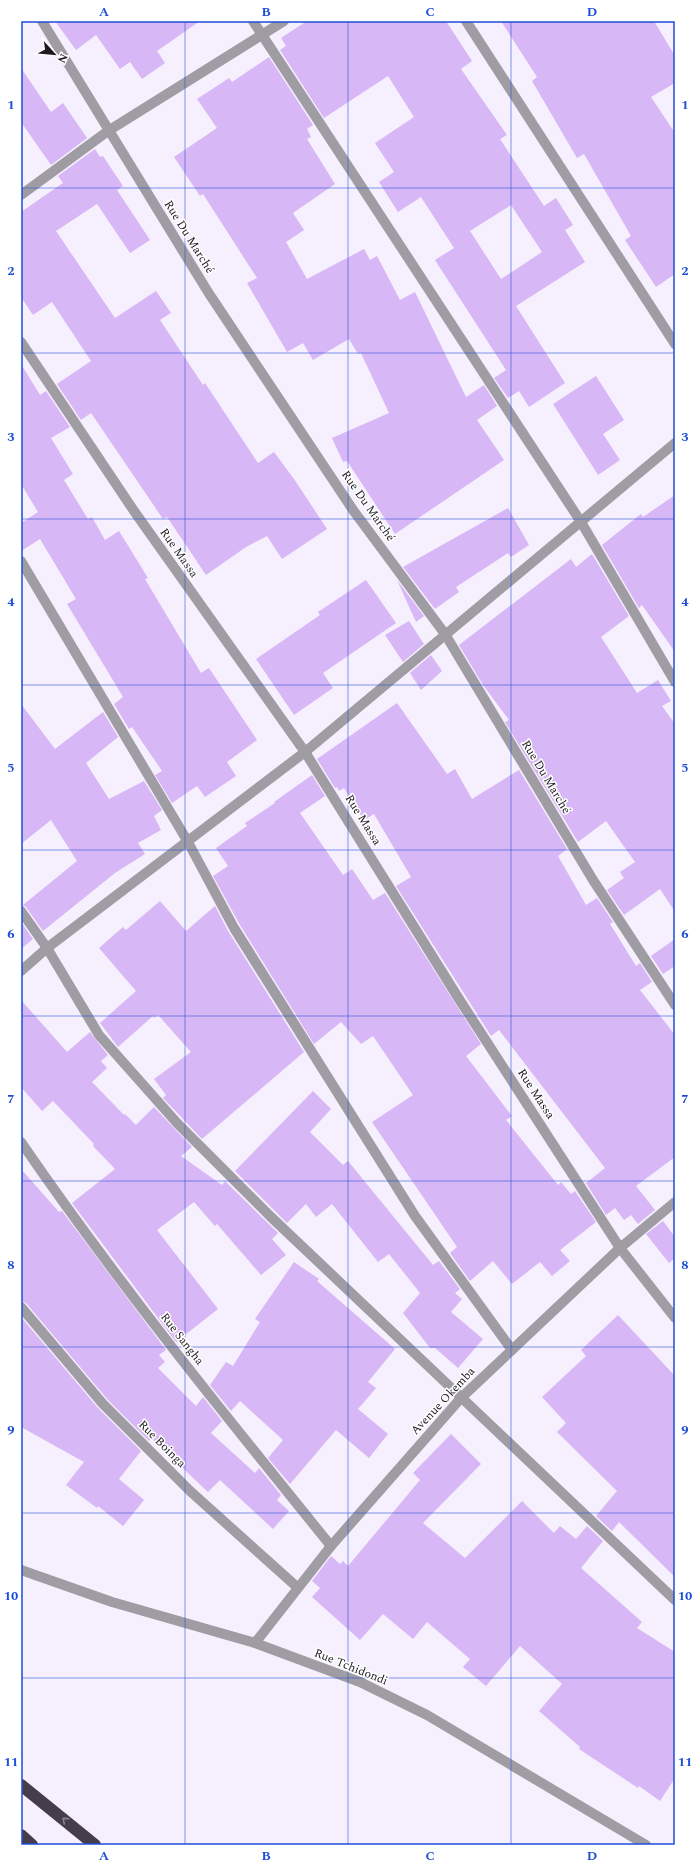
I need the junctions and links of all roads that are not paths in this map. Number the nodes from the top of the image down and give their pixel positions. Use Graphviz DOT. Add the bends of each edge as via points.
graph roads {
  1 [pos="42,21"];
  2 [pos="253,21"];
  3 [pos="284,21"];
  4 [pos="466,21"];
  5 [pos="262,35"];
  6 [pos="108,131"];
  7 [pos="21,194"];
  8 [pos="21,342"];
  9 [pos="675,344"];
  10 [pos="675,444"];
  11 [pos="581,522"];
  12 [pos="21,561"];
  13 [pos="445,634"];
  14 [pos="675,682"];
  15 [pos="305,752"];
  16 [pos="188,842"];
  17 [pos="21,911"];
  18 [pos="47,948"];
  19 [pos="21,971"];
  20 [pos="675,1004"];
  21 [pos="21,1142"];
  22 [pos="675,1202"];
  23 [pos="620,1248"];
  24 [pos="21,1307"];
  25 [pos="675,1318"];
  26 [pos="512,1350"];
  27 [pos="460,1398"];
  28 [pos="331,1546"];
  29 [pos="21,1570"];
  30 [pos="297,1587"];
  31 [pos="675,1600"];
  32 [pos="255,1643"];
  33 [pos="21,1785"];
  34 [pos="21,1835"];
  35 [pos="32,1845"];
  36 [pos="95,1845"];
  37 [pos="646,1845"];
  1 -- 6 [label="street, Rue Du Marché"];
  2 -- 5 [label="street"];
  3 -- 5 [label="street"];
  4 -- 9 [label="street"];
  5 -- 6 [label="street"];
  5 -- 11 [label="street"];
  6 -- 7 [label="street"];
  6 -- 13 [label="street, Rue Du Marché" via="208,292 353,510"];
  8 -- 15 [label="street, Rue Massa" via="134,511"];
  10 -- 11 [label="street"];
  11 -- 13 [label="street"];
  11 -- 14 [label="street"];
  12 -- 16 [label="street"];
  13 -- 15 [label="street"];
  13 -- 20 [label="street, Rue Du Marché" via="593,880"];
  15 -- 16 [label="street"];
  15 -- 23 [label="street, Rue Massa" via="455,993"];
  16 -- 18 [label="street"];
  16 -- 26 [label="street" via="234,928 415,1216"];
  17 -- 18 [label="street"];
  18 -- 19 [label="street"];
  18 -- 27 [label="street" via="99,1036 177,1123"];
  21 -- 28 [label="street, Rue Sangha" via="102,1256 238,1432"];
  22 -- 23 [label="street, Avenue Okemba"];
  23 -- 25 [label="street, Rue Massa"];
  23 -- 26 [label="street, Avenue Okemba"];
  24 -- 30 [label="street, Rue Boinga" via="114,1415 190,1491"];
  26 -- 27 [label="street, Avenue Okemba"];
  27 -- 28 [label="street, Avenue Okemba"];
  27 -- 31 [label="street"];
  28 -- 30 [label="street, Avenue Okemba"];
  29 -- 32 [label="street, Rue Tchidondi" via="112,1602"];
  30 -- 32 [label="street, Avenue Okemba"];
  32 -- 37 [label="street, Rue Tchidondi" via="360,1682 427,1715"];
  36 -- 33 [label="highway, one-way"];
  34 -- 35 [label="highway"];
}
